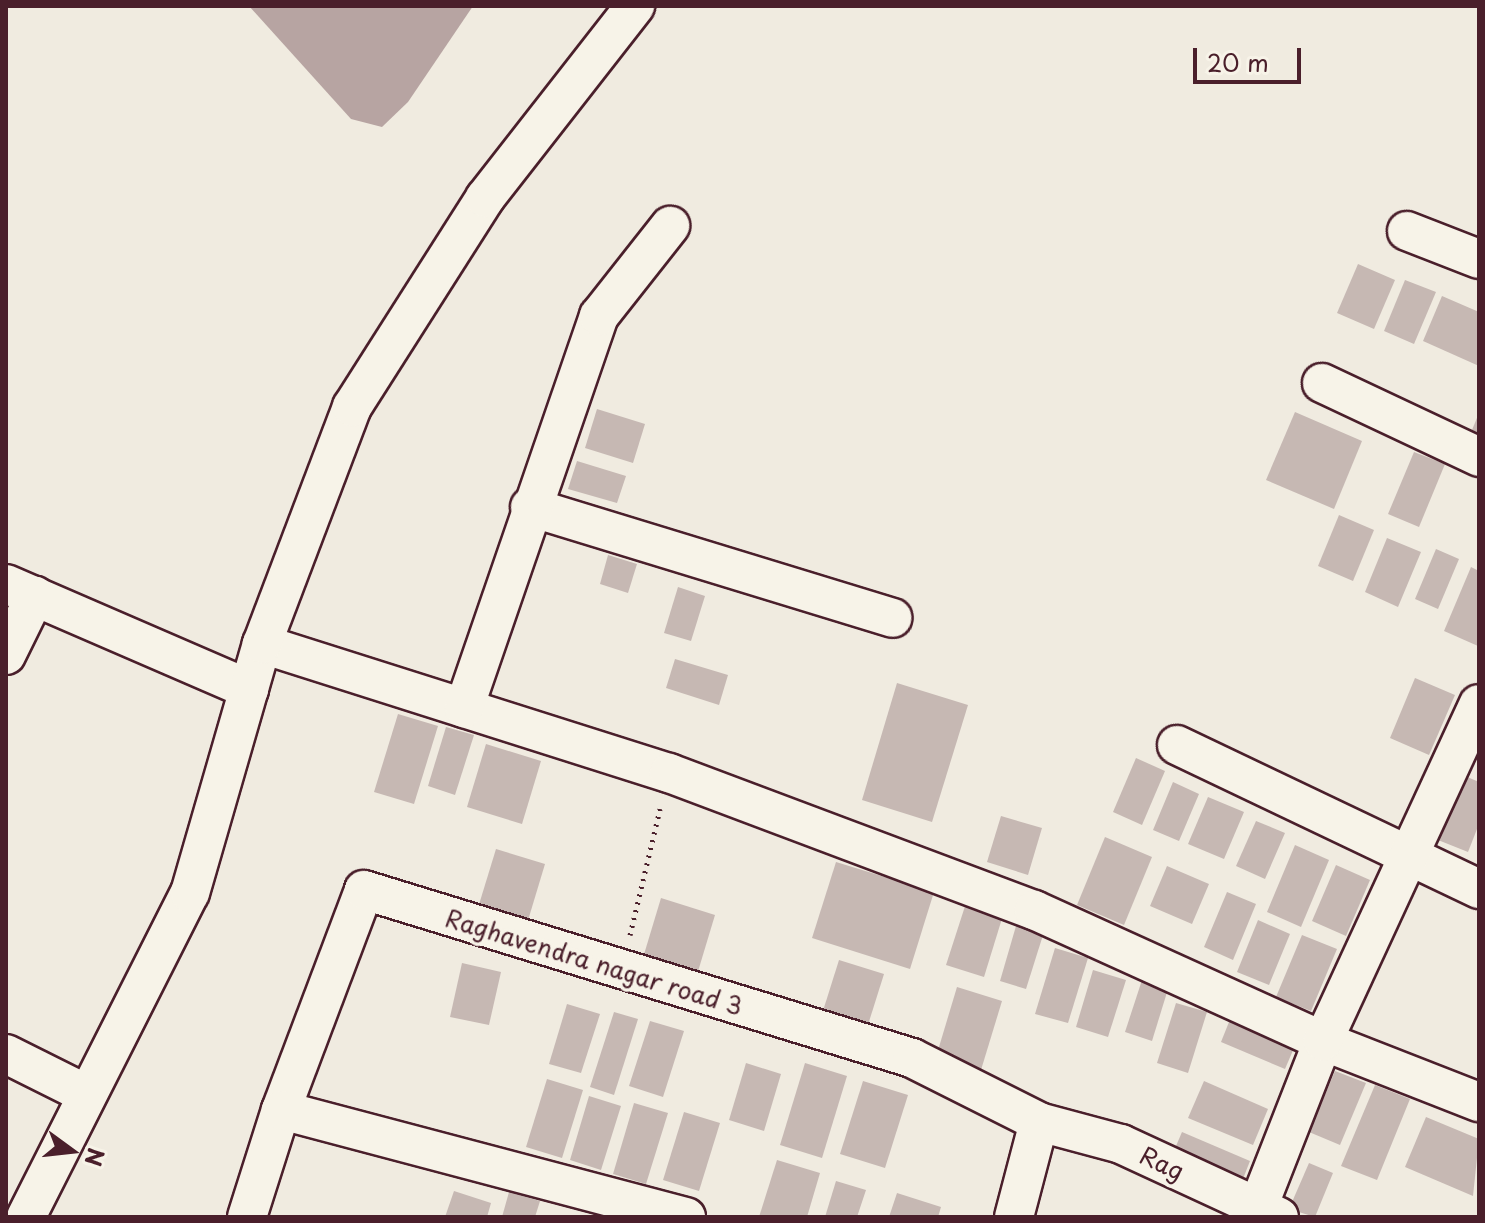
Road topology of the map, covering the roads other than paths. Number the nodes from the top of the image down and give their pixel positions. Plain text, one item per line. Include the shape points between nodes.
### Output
1 (635, 6) edge
2 (670, 226) dead end
3 (1407, 231) dead end
4 (1479, 259) edge
5 (1322, 383) dead end
6 (1479, 457) edge
7 (530, 507) junction
8 (21, 590) edge
9 (892, 618) dead end
10 (262, 644) junction
11 (6, 655) edge
12 (249, 689) junction
13 (1478, 707) edge
14 (464, 708) junction
15 (1177, 745) dead end
16 (1408, 859) junction
17 (1479, 889) edge
18 (1323, 1041) junction
19 (6, 1054) edge
20 (86, 1094) junction
21 (1479, 1102) edge
22 (281, 1110) junction
23 (1039, 1122) junction
24 (1269, 1212) edge
25 (26, 1217) edge
26 (247, 1217) edge
27 (686, 1217) edge
28 (1014, 1217) edge

1 - 10 street via 485,198 352,407
2 - 7 street via 599,316
3 - 4 street
5 - 6 street
7 - 9 street
7 - 14 street
8 - 11 street
8 - 12 street
10 - 12 street
10 - 14 street
12 - 20 street via 190,893
13 - 16 street
14 - 18 street via 669,773 1034,910
15 - 16 street
16 - 17 street
16 - 18 street
18 - 21 street
18 - 24 street
19 - 20 street
20 - 25 street
22 - 23 street, Raghavendra nagar road 3 via 364,890 912,1058
22 - 26 street
22 - 27 street
23 - 24 street, Rag via 1121,1144
23 - 28 street

